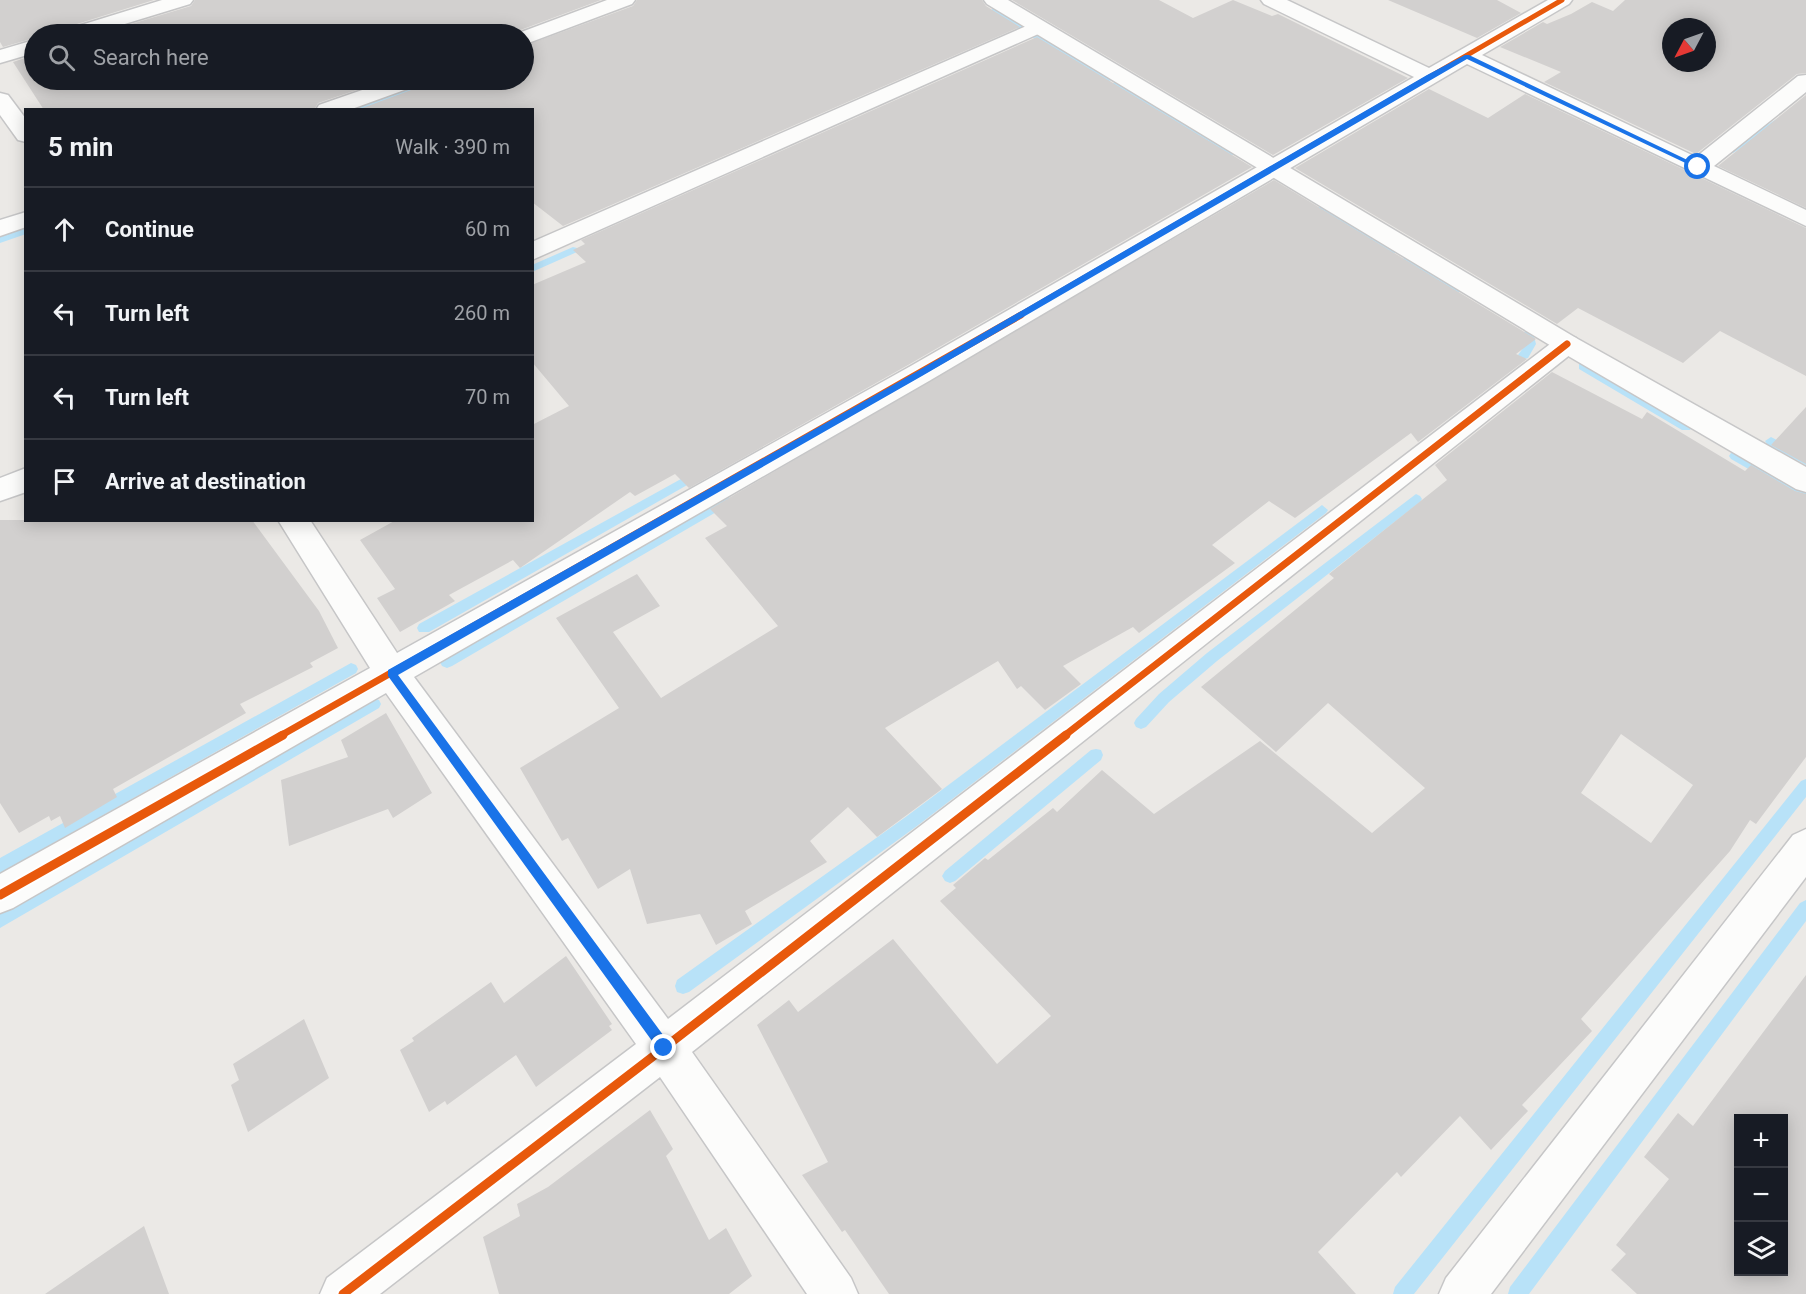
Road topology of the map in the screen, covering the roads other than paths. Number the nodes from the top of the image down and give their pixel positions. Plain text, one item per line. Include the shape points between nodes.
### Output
1 (183, 0) edge
2 (625, 0) edge
3 (994, 0) edge
4 (1271, 0) edge
5 (1546, 3) edge
6 (105, 24) edge
7 (1038, 27) junction
8 (534, 34) edge
9 (24, 49) edge
10 (1467, 56) junction
11 (0, 57) edge
12 (1429, 76) junction
13 (1806, 81) edge
14 (382, 90) edge
15 (0, 100) edge
16 (333, 108) edge
17 (24, 132) edge
18 (1273, 167) junction
19 (1698, 167) junction
20 (1806, 219) edge
21 (24, 220) edge
22 (0, 228) edge
23 (534, 251) edge
24 (1567, 344) junction
25 (24, 480) edge
26 (1806, 481) edge
27 (0, 490) edge
28 (294, 522) edge
29 (392, 673) junction
30 (1806, 847) edge
31 (0, 895) edge
32 (664, 1048) junction
33 (343, 1294) edge
34 (835, 1294) edge
35 (1462, 1294) edge

1 - 6 street
2 - 8 street
3 - 7 street
4 - 12 street
5 - 10 street
7 - 18 street
7 - 23 street
9 - 11 street
10 - 12 street
10 - 19 street
12 - 18 street
13 - 19 street
14 - 16 street
15 - 17 street
18 - 24 street
18 - 29 street via 919,374
19 - 20 street
21 - 22 street
24 - 26 street
24 - 32 street
25 - 27 street
28 - 29 street
29 - 31 street
29 - 32 street
30 - 35 street
32 - 33 street
32 - 34 street

